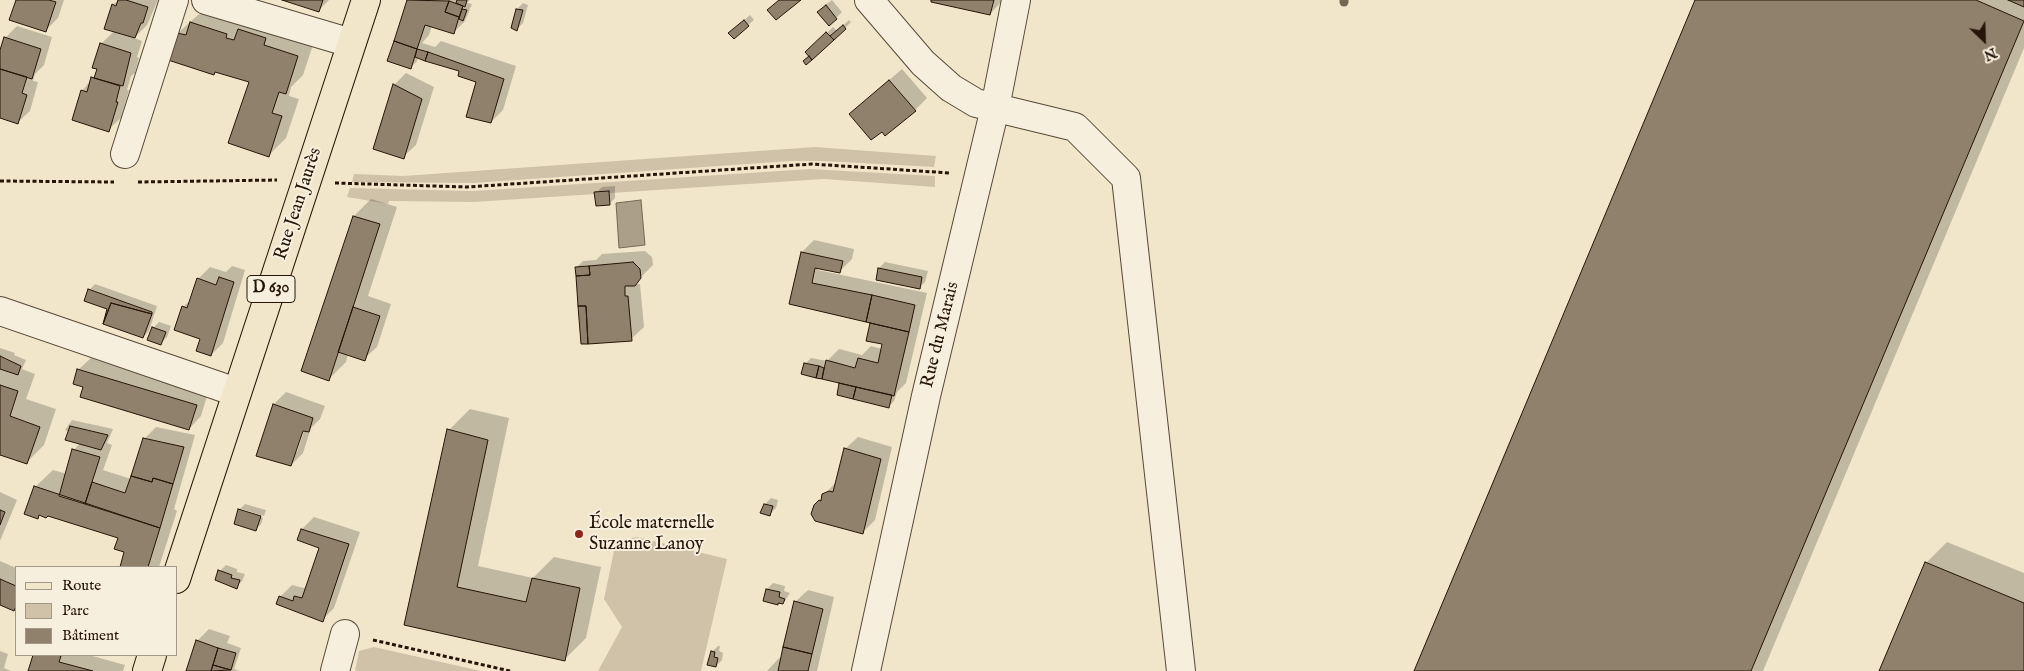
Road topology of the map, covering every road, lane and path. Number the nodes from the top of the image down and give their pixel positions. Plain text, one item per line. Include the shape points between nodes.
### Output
1 (174, 0) edge
2 (206, 0) edge
3 (366, 0) edge
4 (870, 0) edge
5 (1016, 0) edge
6 (351, 43) junction
7 (994, 108) junction
8 (125, 154) dead end
9 (978, 176) junction
10 (308, 178) junction
11 (0, 181) edge
12 (118, 182) dead end
13 (138, 182) dead end
14 (0, 311) edge
15 (236, 392) junction
16 (178, 573) edge
17 (345, 634) joint
18 (152, 656) edge
19 (147, 671) edge
20 (335, 671) edge
21 (510, 671) edge
22 (866, 671) edge
23 (1181, 671) edge

1 - 8 street
2 - 6 street
3 - 6 main road, Rue Jean Jaurès / D 630
4 - 7 street via 938,78 976,103
5 - 7 street, Rue du Marais
6 - 10 main road, Rue Jean Jaurès / D 630
7 - 9 street, Rue du Marais
7 - 23 street via 1075,127 1126,178
9 - 10 path via 812,164 467,187 354,184
9 - 22 street, Rue du Marais via 920,420
10 - 13 path
10 - 15 main road, Rue Jean Jaurès / D 630
11 - 12 path
14 - 15 street
15 - 16 main road, Rue Jean Jaurès / D 630
17 - 20 street
17 - 21 path
18 - 19 main road

